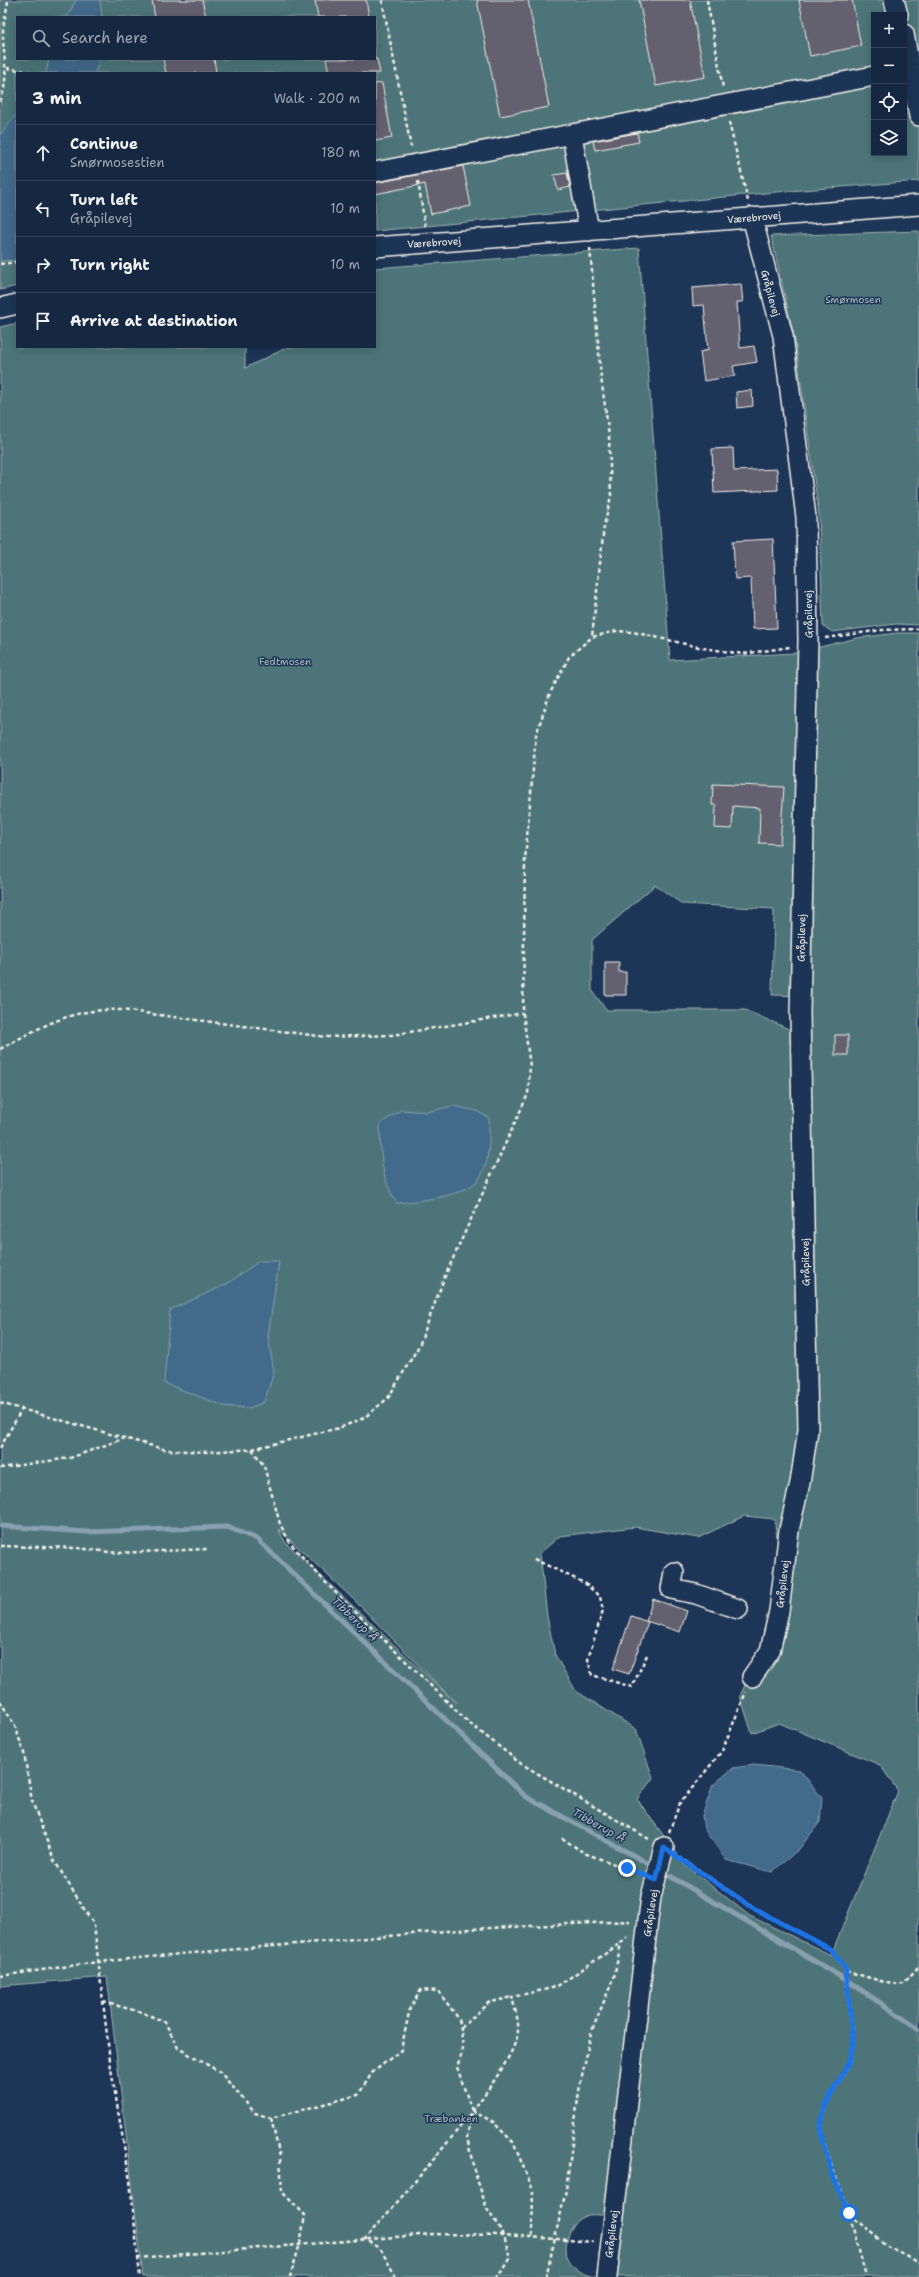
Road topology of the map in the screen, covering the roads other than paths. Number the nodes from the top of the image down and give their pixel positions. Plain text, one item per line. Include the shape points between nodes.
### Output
1 (894, 0) edge
2 (897, 12) edge
3 (906, 48) edge
4 (908, 70) edge
5 (871, 77) edge
6 (918, 106) edge
7 (572, 135) junction
8 (376, 172) edge
9 (919, 205) edge
10 (752, 217) junction
11 (589, 232) junction
12 (376, 247) edge
13 (16, 304) edge
14 (0, 308) edge
15 (674, 1572) dead end
16 (738, 1610) dead end
17 (752, 1677) road end
18 (664, 1848) road end
19 (607, 2277) edge

1 - 2 street
3 - 4 street
4 - 6 street
5 - 7 street
7 - 8 street
7 - 11 street
9 - 10 street, Værebrovej
10 - 11 street, Værebrovej
10 - 17 street, Gråpilevej via 783,336 806,517 808,640 800,1013 808,1430 779,1611 770,1651
11 - 12 street, Værebrovej
13 - 14 street
15 - 16 street via 671,1589 696,1594
18 - 19 street, Gråpilevej via 648,1920

